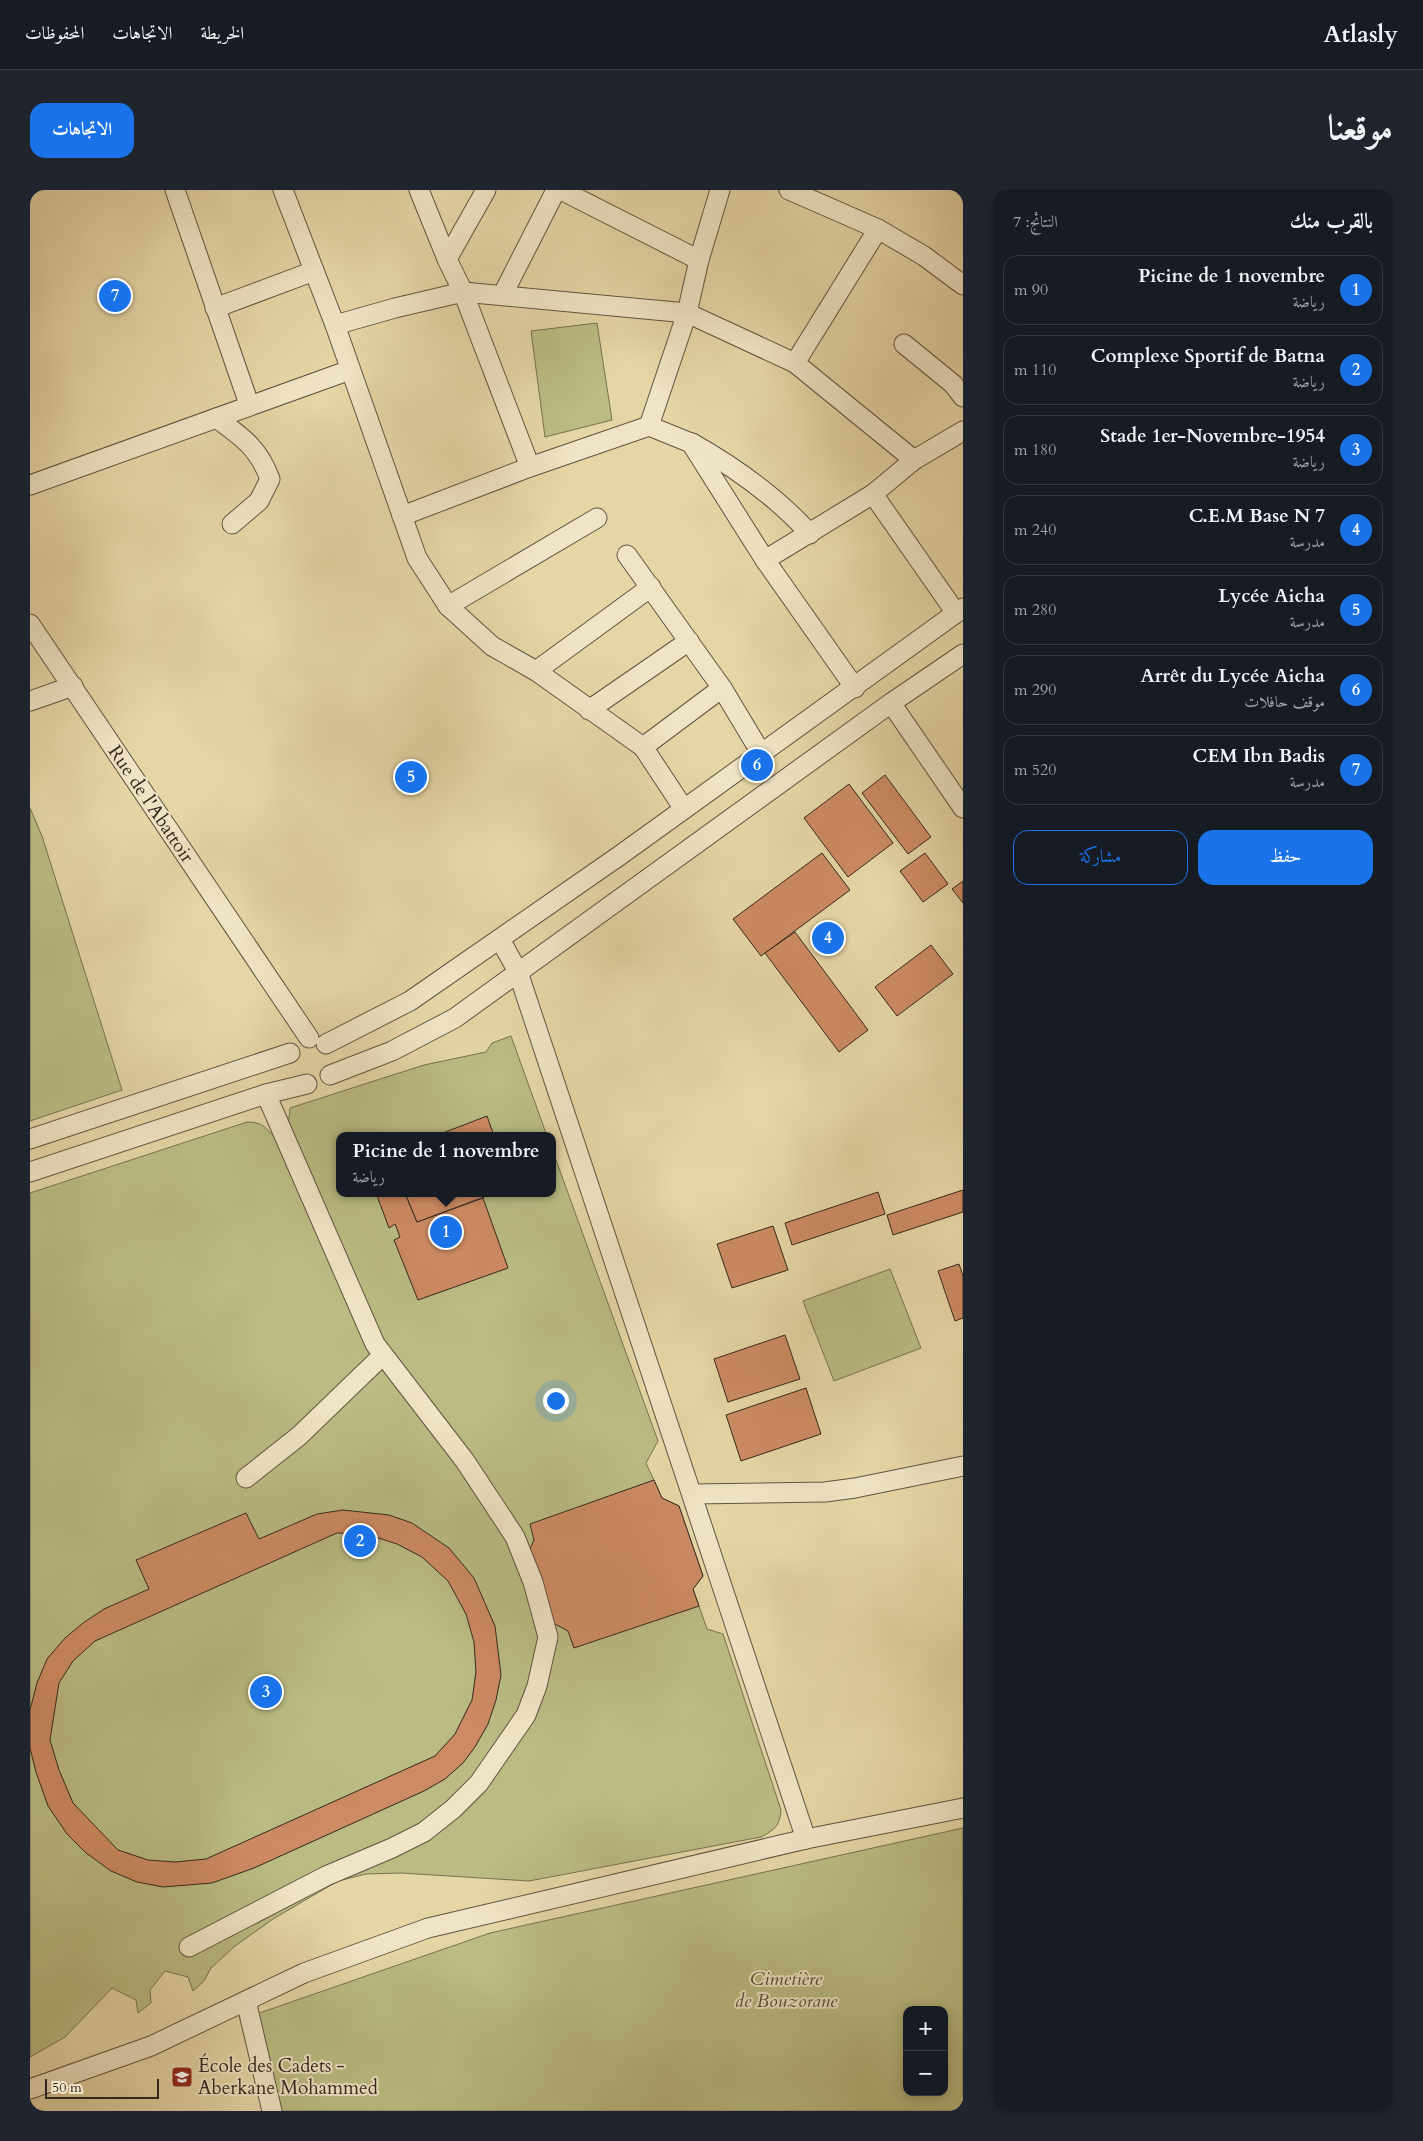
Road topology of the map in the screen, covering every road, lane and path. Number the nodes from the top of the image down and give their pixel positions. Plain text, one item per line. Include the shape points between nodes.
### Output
1 (175, 190) edge
2 (283, 190) edge
3 (419, 190) edge
4 (486, 190) edge
5 (556, 190) edge
6 (561, 190) edge
7 (720, 190) edge
8 (789, 190) edge
9 (878, 229) junction
10 (447, 258) junction
11 (699, 260) junction
12 (314, 271) junction
13 (963, 285) edge
14 (463, 292) junction
15 (503, 294) junction
16 (215, 308) junction
17 (687, 312) junction
18 (335, 325) junction
19 (904, 344) dead end
20 (795, 363) junction
21 (350, 370) junction
22 (963, 397) edge
23 (249, 404) junction
24 (216, 418) junction
25 (649, 426) junction
26 (963, 431) edge
27 (691, 443) junction
28 (914, 460) junction
29 (530, 467) junction
30 (30, 484) edge
31 (873, 494) junction
32 (402, 516) junction
33 (597, 518) dead end
34 (232, 524) dead end
35 (810, 534) junction
36 (627, 555) dead end
37 (765, 560) junction
38 (651, 587) junction
39 (448, 606) junction
40 (959, 611) edge
41 (30, 624) edge
42 (689, 641) junction
43 (961, 660) edge
44 (536, 672) junction
45 (73, 686) junction
46 (722, 688) junction
47 (855, 688) junction
48 (30, 701) edge
49 (891, 703) junction
50 (589, 710) junction
51 (643, 747) junction
52 (761, 753) junction
53 (963, 808) edge
54 (684, 809) junction
55 (500, 938) junction
56 (518, 972) junction
57 (318, 1041) junction
58 (290, 1053) junction
59 (330, 1074) junction
60 (308, 1084) junction
61 (266, 1094) junction
62 (30, 1139) edge
63 (30, 1172) edge
64 (383, 1355) junction
65 (963, 1466) edge
66 (246, 1478) dead end
67 (692, 1494) junction
68 (963, 1808) edge
69 (806, 1839) junction
70 (189, 1947) dead end
71 (246, 2001) junction
72 (30, 2090) edge
73 (272, 2111) edge

1 - 16 street
2 - 12 street
3 - 10 street
4 - 10 street
5 - 15 street
6 - 11 street
7 - 11 street
8 - 9 street
9 - 13 street via 924,256
9 - 20 street
10 - 14 street
11 - 17 street
12 - 16 street
12 - 18 street
14 - 15 street
14 - 18 street
14 - 29 street
15 - 17 street
16 - 23 street
17 - 20 street
17 - 25 street
18 - 21 street
19 - 22 street via 953,384
20 - 28 street
21 - 23 street
21 - 32 street
23 - 24 street
24 - 30 street
24 - 34 street via 242,437 262,458 270,479 259,501
25 - 27 street
25 - 29 street
26 - 28 street
27 - 35 street via 720,458 764,489
27 - 37 street
28 - 31 street
29 - 32 street
31 - 35 street
31 - 40 street
32 - 39 street via 417,558
33 - 39 street
35 - 37 street
36 - 38 street
37 - 47 street
38 - 42 street
38 - 44 street
39 - 44 street via 492,646
40 - 47 street
41 - 45 street, Rue de l'Abattoir
42 - 46 street
42 - 50 street
43 - 49 street
44 - 50 street
45 - 48 street
45 - 57 street, Rue de l'Abattoir via 272,984
46 - 51 street
46 - 52 street
47 - 52 street
49 - 53 street
49 - 56 street
50 - 51 street
51 - 54 street
52 - 54 street
54 - 55 street
55 - 56 street
55 - 57 street via 410,1001
56 - 59 street via 455,1018 392,1051
56 - 67 street
57 - 58 street via 302,1040
57 - 59 street via 332,1052 334,1060
58 - 60 street via 289,1066 293,1074
58 - 62 street
59 - 60 street via 323,1081
60 - 61 street
61 - 63 street
61 - 64 street via 375,1344
64 - 66 street via 300,1436
64 - 70 street via 465,1461 515,1537 533,1582 548,1637 538,1686 526,1715 480,1783 424,1832 326,1876
65 - 67 street via 825,1492
67 - 69 street
68 - 69 street
69 - 71 street via 428,1928 304,1973
71 - 72 street via 151,2046
71 - 73 street

